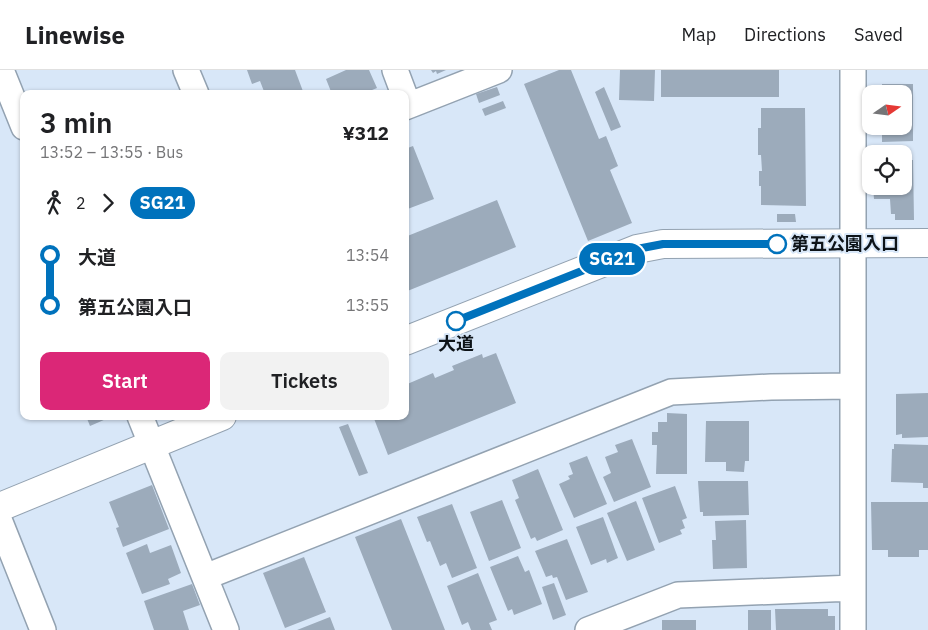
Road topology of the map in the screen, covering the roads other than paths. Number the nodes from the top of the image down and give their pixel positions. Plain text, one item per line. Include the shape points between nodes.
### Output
1 (1, 70) edge
2 (186, 70) edge
3 (395, 70) edge
4 (500, 70) edge
5 (853, 70) edge
6 (194, 90) edge
7 (402, 90) edge
8 (409, 99) edge
9 (20, 117) edge
10 (928, 243) edge
11 (853, 244) junction
12 (409, 339) edge
13 (853, 386) junction
14 (142, 420) edge
15 (213, 420) edge
16 (152, 446) junction
17 (0, 507) edge
18 (0, 522) edge
19 (204, 576) junction
20 (853, 588) junction
21 (43, 630) edge
22 (226, 630) edge
23 (588, 630) edge
24 (853, 630) edge

1 - 9 street
2 - 6 street
3 - 7 street
4 - 8 street
5 - 11 street
10 - 11 street
11 - 12 street via 663,244 637,249
11 - 13 street
13 - 19 street via 771,386 671,392
13 - 20 street
14 - 16 street
15 - 16 street
16 - 17 street
16 - 19 street
18 - 21 street
19 - 22 street
20 - 23 street via 678,596
20 - 24 street

